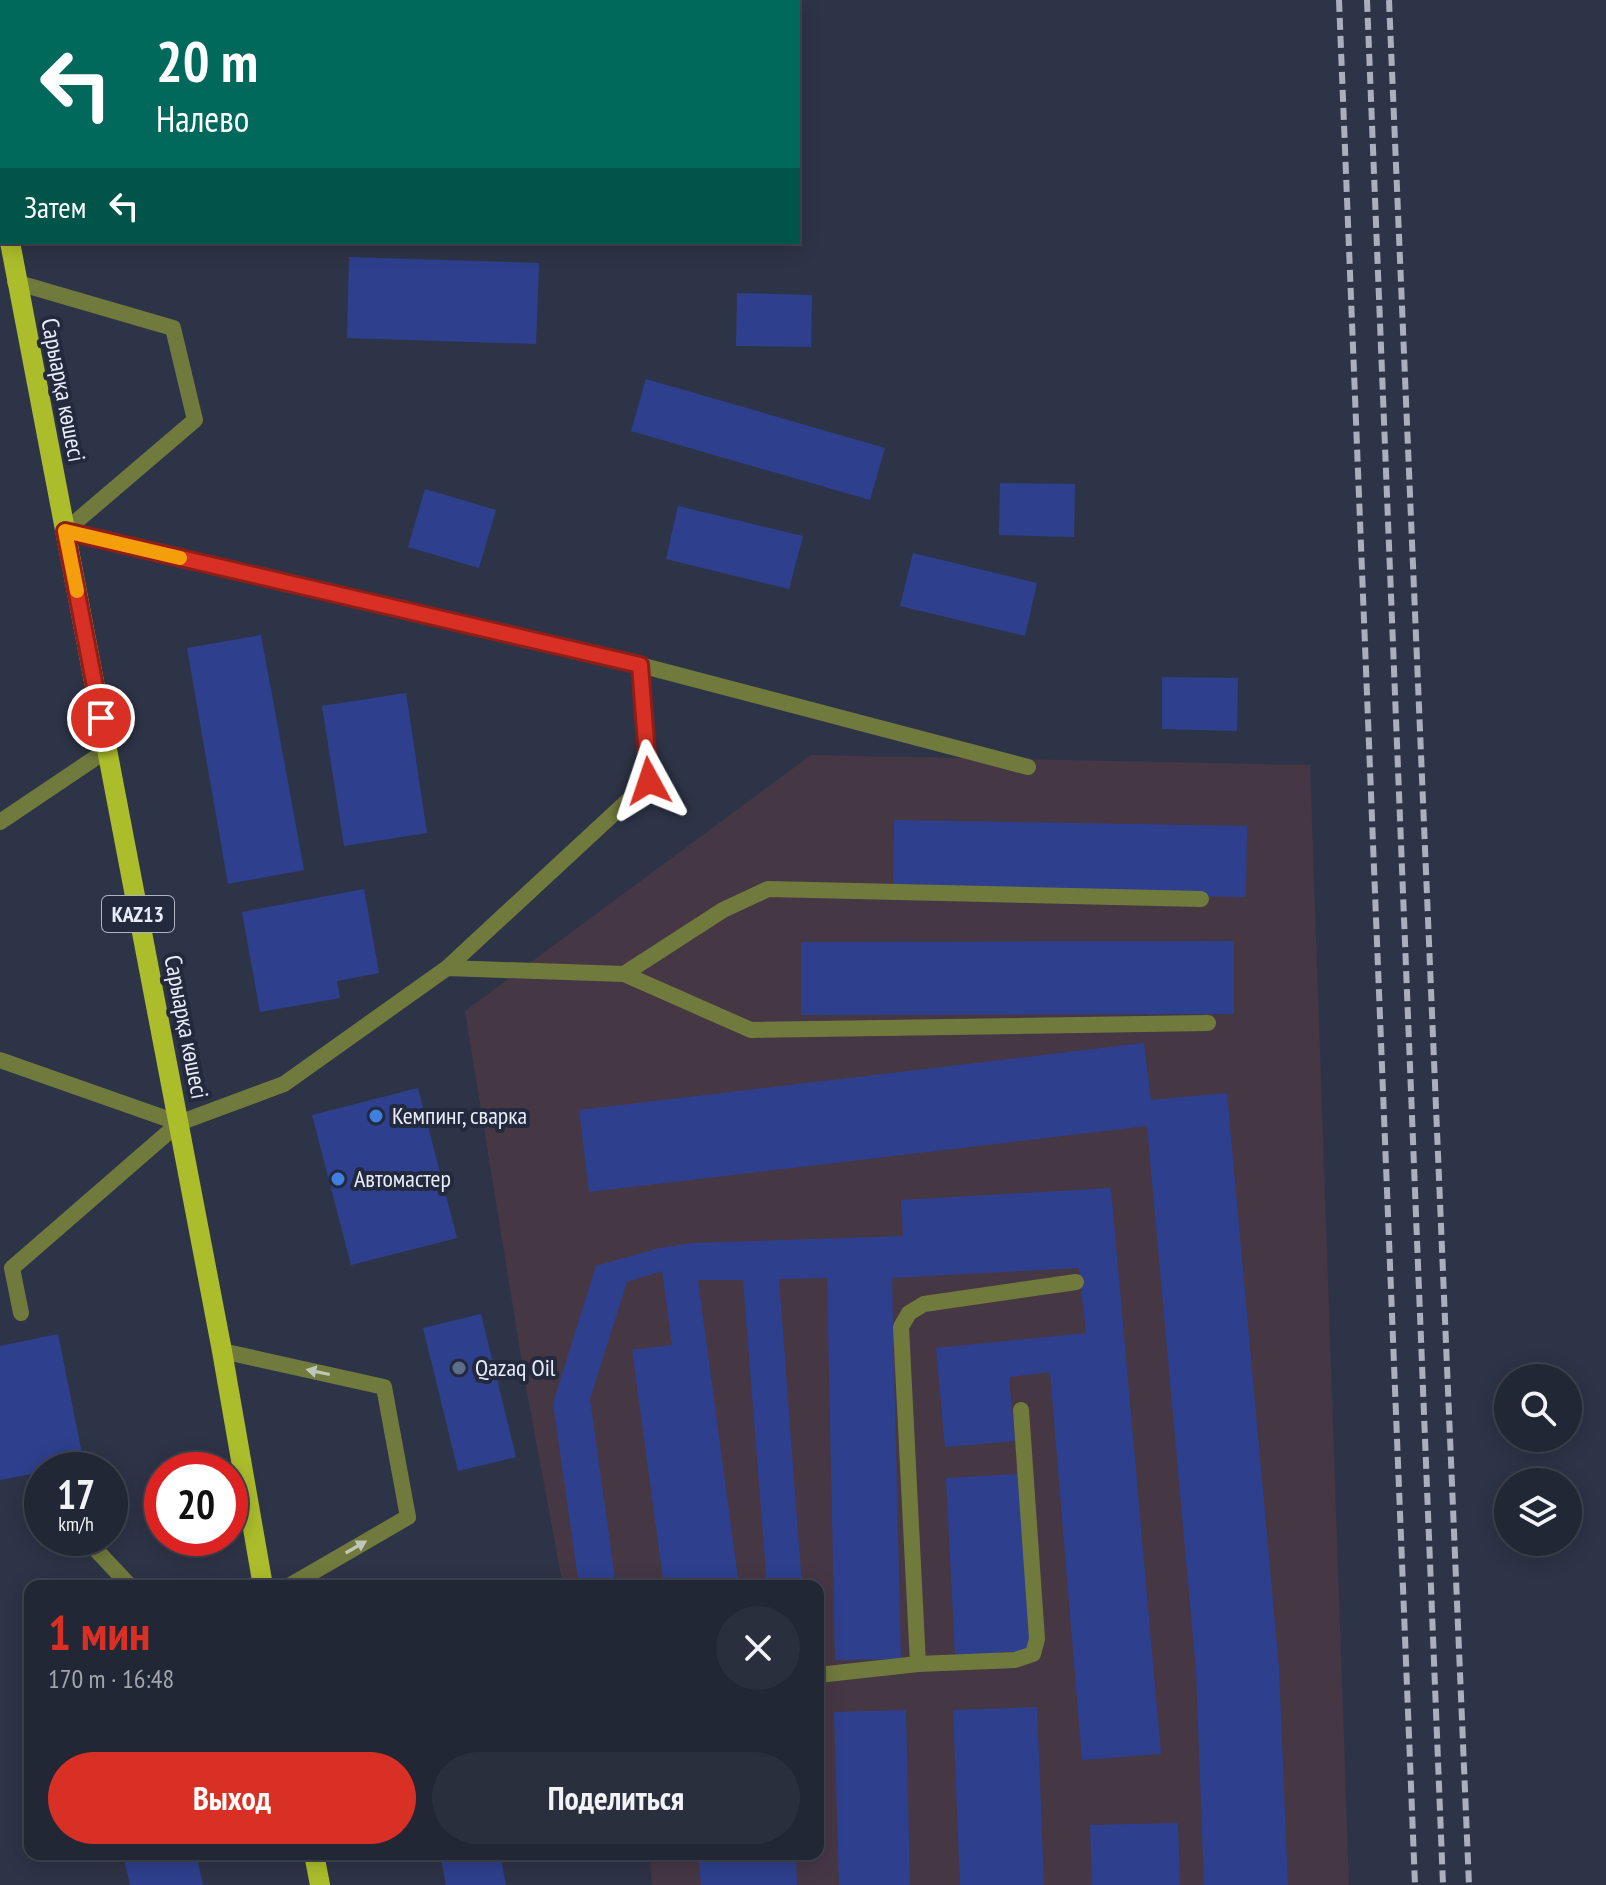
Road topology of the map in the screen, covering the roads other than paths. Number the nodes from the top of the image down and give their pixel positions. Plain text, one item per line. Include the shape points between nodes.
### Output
1 (10, 244) edge
2 (15, 282) junction
3 (65, 531) junction
4 (640, 665) junction
5 (107, 750) junction
6 (1028, 767) dead end
7 (0, 822) edge
8 (1201, 899) dead end
9 (447, 968) junction
10 (624, 974) junction
11 (1208, 1023) dead end
12 (0, 1060) edge
13 (179, 1123) junction
14 (1076, 1282) dead end
15 (21, 1313) dead end
16 (222, 1351) junction
17 (1021, 1410) dead end
18 (102, 1556) edge
19 (124, 1580) edge
20 (262, 1580) edge
21 (299, 1580) edge
22 (918, 1664) junction
23 (824, 1674) edge
24 (315, 1860) edge
25 (320, 1885) edge

1 - 2 main road, Сарыарқа көшесі / KAZ13
2 - 3 main road, Сарыарқа көшесі / KAZ13
2 - 3 lane via 173,328 195,420
3 - 4 lane
3 - 5 main road, Сарыарқа көшесі / KAZ13
4 - 6 lane
4 - 9 lane via 649,781
5 - 7 lane
5 - 13 main road, Сарыарқа көшесі / KAZ13
8 - 10 lane via 768,889 723,910
9 - 10 lane
9 - 13 lane via 284,1084
10 - 11 lane via 751,1030
12 - 13 lane
13 - 15 lane via 12,1268
13 - 16 main road, Сарыарқа көшесі / KAZ13
14 - 22 lane via 924,1304 909,1313 901,1327
16 - 20 main road, Сарыарқа көшесі / KAZ13
21 -> 16 lane via 408,1517 384,1387
17 - 22 lane via 1037,1639 1033,1654 1015,1660
18 - 19 lane
22 - 23 lane
24 - 25 main road

